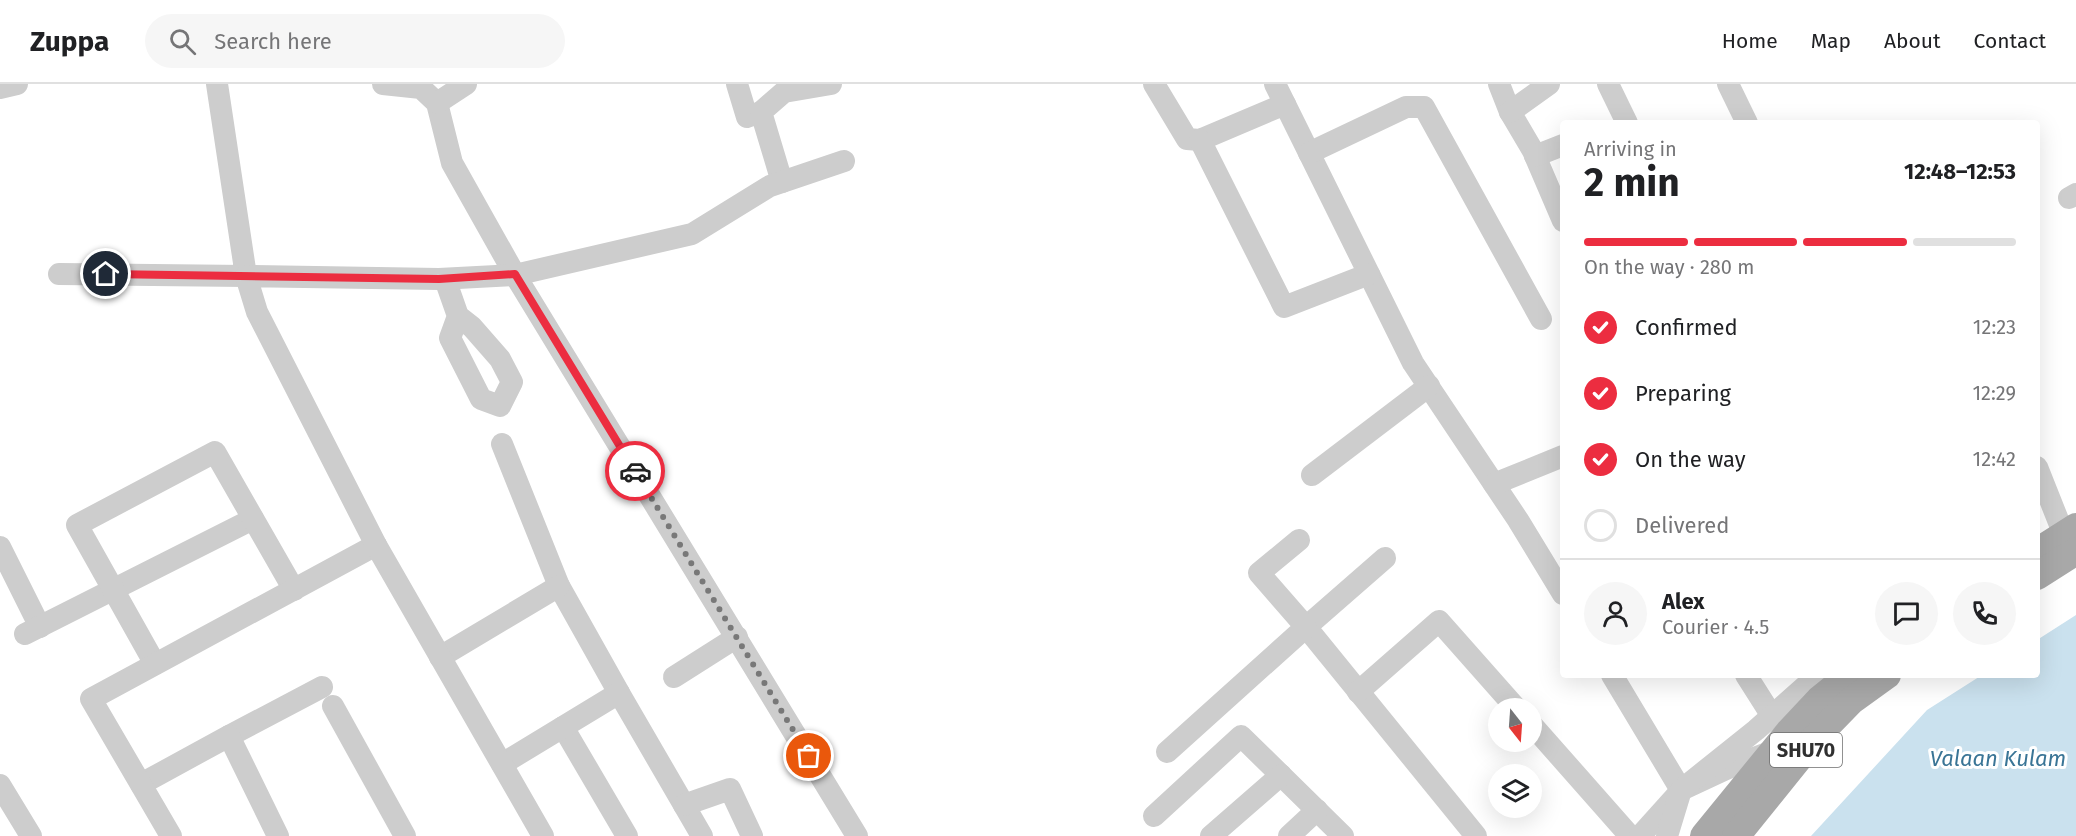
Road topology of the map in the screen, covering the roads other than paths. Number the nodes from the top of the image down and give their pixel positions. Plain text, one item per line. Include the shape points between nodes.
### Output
1 (17, 84) edge
2 (217, 84) edge
3 (383, 84) edge
4 (466, 84) edge
5 (737, 84) edge
6 (831, 84) edge
7 (1154, 84) edge
8 (1499, 84) edge
9 (1549, 84) edge
10 (1608, 84) edge
11 (1728, 84) edge
12 (0, 88) edge
13 (783, 88) edge
14 (1280, 94) edge
15 (437, 103) junction
16 (761, 112) junction
17 (1510, 112) junction
18 (1622, 120) edge
19 (1746, 120) edge
20 (1200, 140) junction
21 (1560, 146) edge
22 (1309, 153) junction
23 (1535, 156) junction
24 (844, 160) dead end
25 (782, 182) junction
26 (1560, 214) edge
27 (59, 274) dead end
28 (515, 274) junction
29 (1369, 274) junction
30 (246, 276) junction
31 (445, 279) junction
32 (458, 316) dead end
33 (1541, 319) dead end
34 (1429, 386) junction
35 (502, 444) dead end
36 (1560, 457) edge
37 (2040, 473) edge
38 (1312, 475) dead end
39 (1494, 484) junction
40 (253, 519) junction
41 (2072, 538) edge
42 (1299, 540) dead end
43 (376, 545) junction
44 (0, 547) edge
45 (2040, 551) edge
46 (1385, 558) dead end
47 (2040, 573) edge
48 (559, 586) junction
49 (1560, 589) edge
50 (113, 590) junction
51 (294, 590) junction
52 (1306, 627) junction
53 (737, 637) junction
54 (440, 657) junction
55 (155, 664) junction
56 (674, 677) dead end
57 (1614, 678) edge
58 (1748, 678) edge
59 (1815, 678) edge
60 (1872, 678) edge
61 (1853, 682) edge
62 (1358, 692) junction
63 (619, 693) junction
64 (1507, 698) edge
65 (1772, 716) junction
66 (563, 727) junction
67 (229, 736) junction
68 (1542, 736) edge
69 (1775, 750) junction
70 (1167, 752) dead end
71 (502, 764) junction
72 (1281, 775) junction
73 (141, 784) junction
74 (0, 785) edge
75 (1682, 790) junction
76 (684, 805) junction
77 (1317, 810) junction
78 (1154, 816) dead end
79 (31, 836) edge
80 (171, 836) edge
81 (278, 836) edge
82 (405, 836) edge
83 (543, 836) edge
84 (627, 836) edge
85 (702, 836) edge
86 (752, 836) edge
87 (857, 836) edge
88 (1211, 836) edge
89 (1288, 836) edge
90 (1343, 836) edge
91 (1476, 836) edge
92 (1630, 836) edge
93 (1640, 836) edge
94 (1667, 836) edge
95 (1704, 836) edge
96 (1736, 836) edge

1 - 12 street
2 - 30 street
3 - 15 street via 421,88
4 - 15 street
5 - 16 street via 747,117
6 - 13 street
7 - 20 street via 1187,139
8 - 17 street
9 - 17 street
10 - 18 street
11 - 19 street
13 - 16 street
14 - 20 street
14 - 22 street
15 - 28 street via 452,163
16 - 25 street
17 - 23 street
20 - 29 street via 1284,307
21 - 23 street
22 - 29 street
22 - 33 street via 1406,107 1424,107
23 - 26 street
24 - 25 street
25 - 28 street via 692,234
27 - 30 street
28 - 31 street
28 - 53 street
29 - 34 street via 1413,363
30 - 31 street
30 - 43 street via 257,312
31 - 32 street
34 - 38 street
34 - 39 street
35 - 48 street
36 - 39 street
37 - 41 street
39 - 49 street
40 - 50 street
40 - 50 street via 215,452 77,525
40 - 51 street
41 - 45 main road
41 - 47 main road
42 - 52 street via 1259,573
43 - 51 street
43 - 54 street
44 - 50 street via 33,631
46 - 52 street
48 - 54 street
48 - 63 street
50 - 55 street
51 - 55 street
52 - 62 street
52 - 70 street
53 - 56 street
53 - 87 street
54 - 71 street
55 - 73 street via 91,699
57 - 75 street
58 - 65 street
59 - 65 street
60 - 61 main road, SHU70
61 - 69 main road, SHU70 via 1819,700
61 - 96 main road, SHU70 via 1851,701 1815,738
62 - 64 street via 1439,621
62 - 91 street
63 - 66 street
63 - 76 street
65 - 75 street
66 - 71 street
66 - 84 street
67 - 73 street
67 - 81 street
67 - 82 street via 328,696
68 - 92 street
69 - 75 street
69 - 95 main road, SHU70
71 - 83 street
72 - 77 street
72 - 78 street via 1241,736
72 - 88 street
73 - 80 street
74 - 79 street
75 - 93 street
75 - 94 street
76 - 85 street
76 - 86 street via 730,789
77 - 89 street
77 - 90 street

